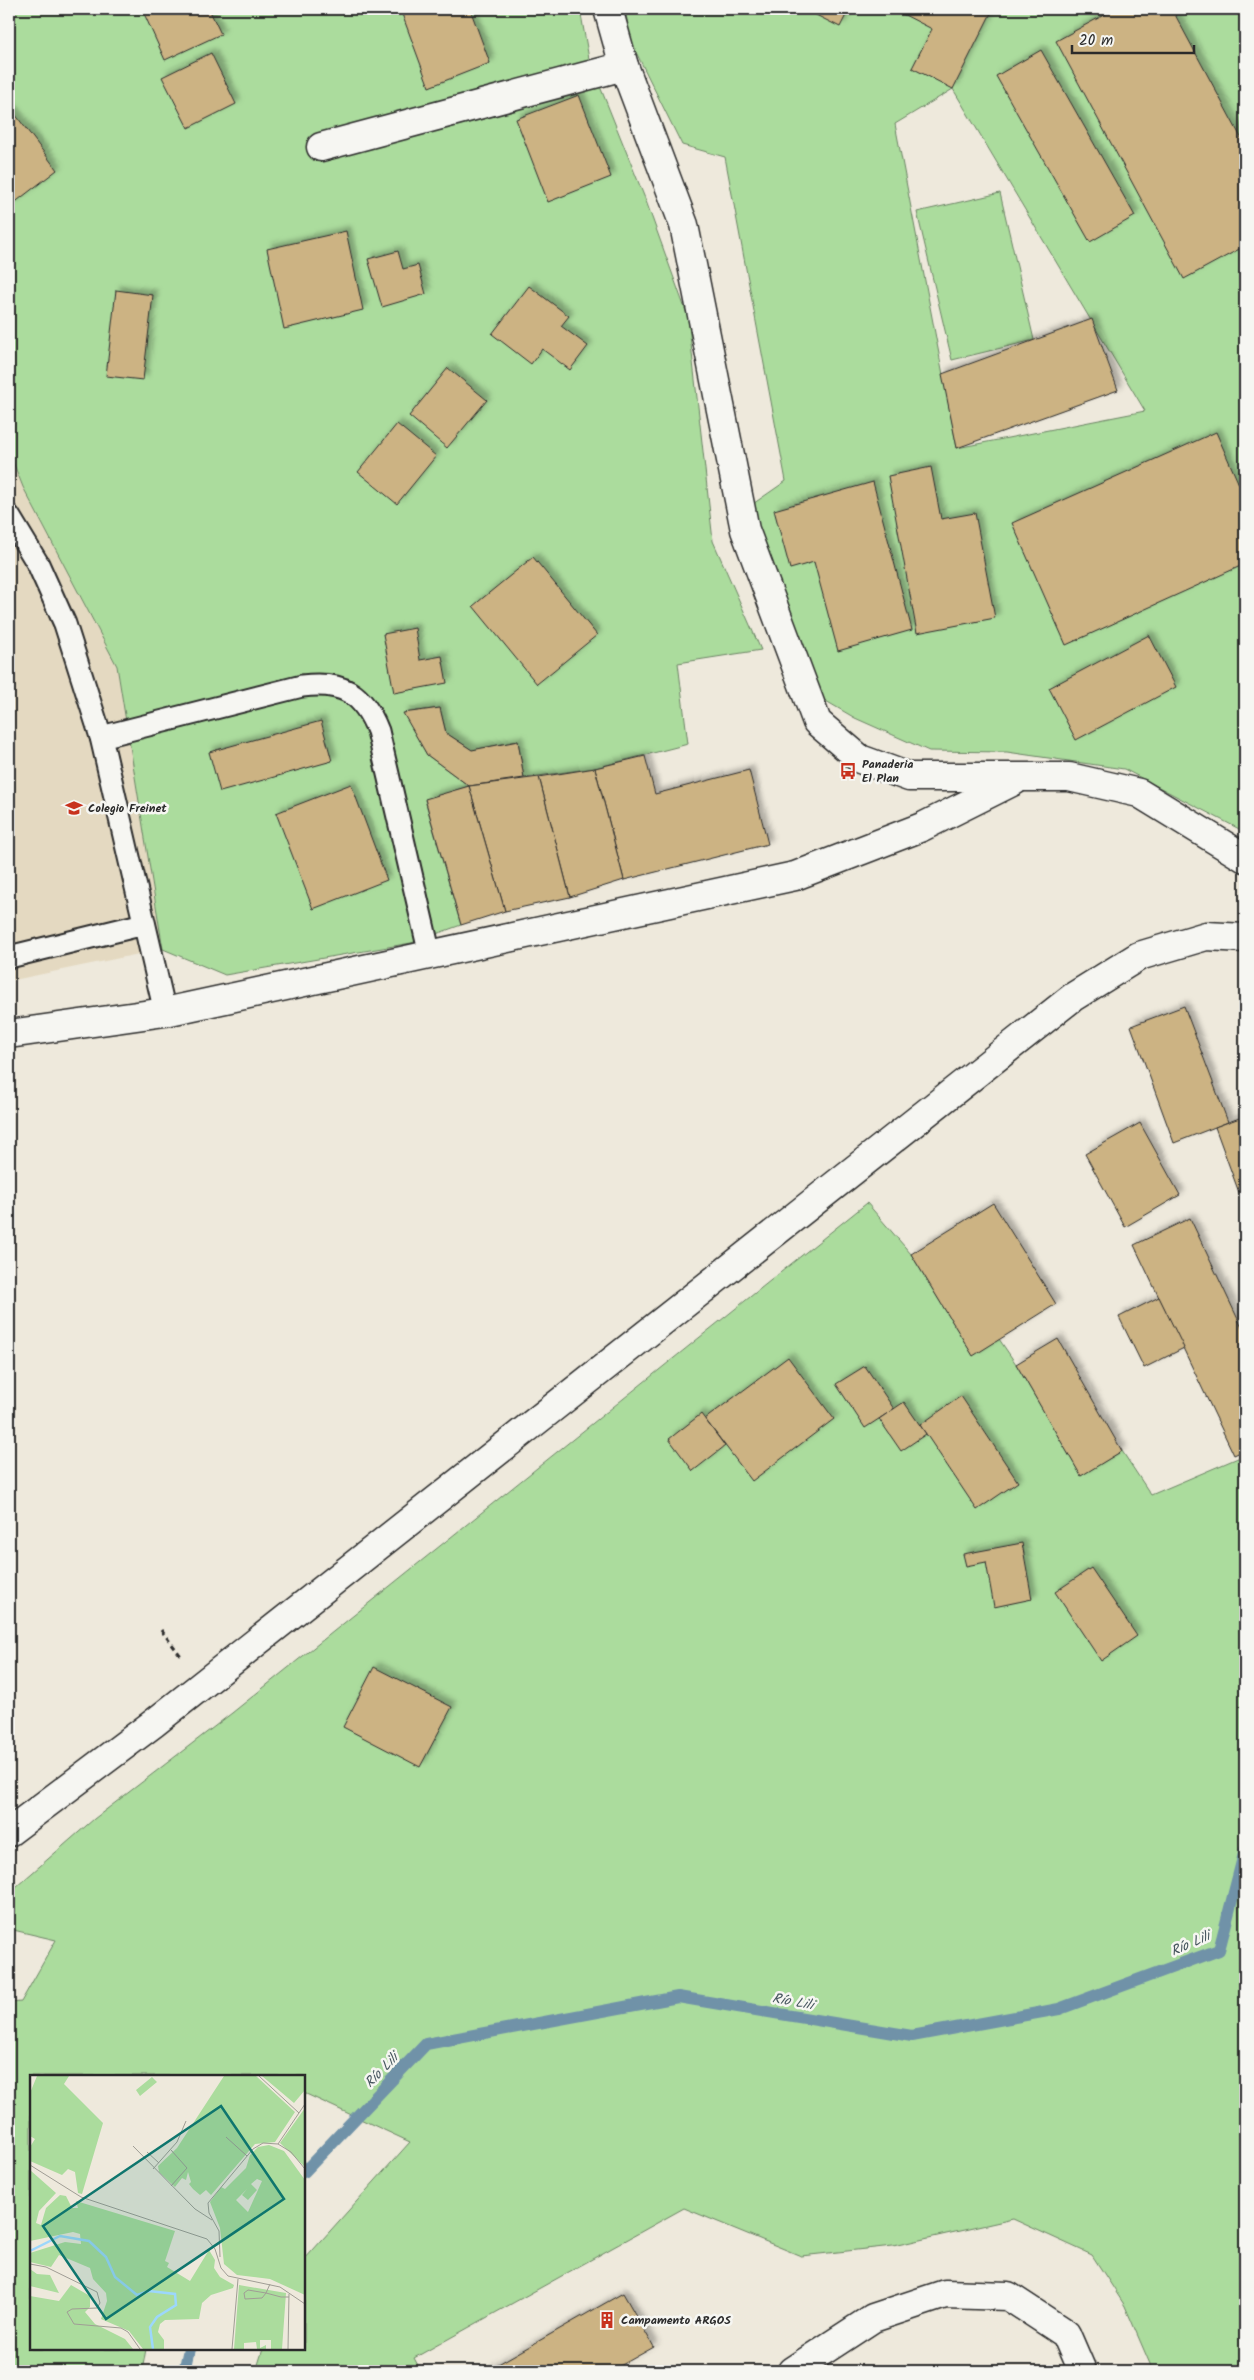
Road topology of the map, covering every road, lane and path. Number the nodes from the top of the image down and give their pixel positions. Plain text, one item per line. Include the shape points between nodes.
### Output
1 (608, 9) edge
2 (624, 66) junction
3 (321, 147) dead end
4 (9, 516) edge
5 (101, 737) junction
6 (1020, 778) junction
7 (1245, 858) edge
8 (144, 924) junction
9 (1245, 938) edge
10 (430, 955) junction
11 (9, 957) edge
12 (165, 1012) junction
13 (9, 1034) edge
14 (9, 1832) edge
15 (792, 2371) edge
16 (1082, 2371) edge

1 - 2 street
2 - 3 street
2 - 6 street via 684,225 746,530 817,722 860,759 909,777
4 - 5 lane via 38,564 64,624
5 - 8 lane
5 - 10 lane via 302,686 322,683 341,687 358,698 371,712 378,731
6 - 7 street via 1069,777 1138,793
6 - 10 street via 922,827 795,876
8 - 11 lane
8 - 12 lane
9 - 14 street via 1206,936 1140,956 1074,997 154,1723
10 - 12 street
12 - 13 street
15 - 16 street via 873,2318 945,2294 1008,2296 1066,2334

